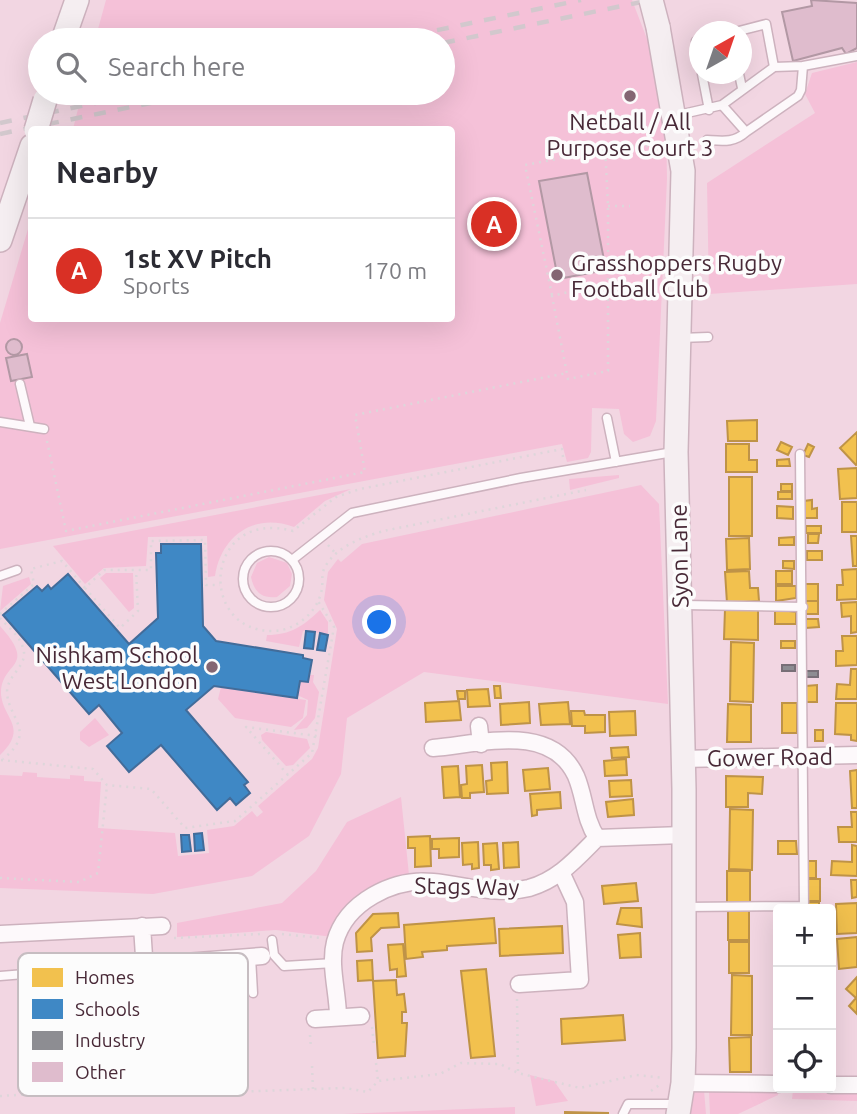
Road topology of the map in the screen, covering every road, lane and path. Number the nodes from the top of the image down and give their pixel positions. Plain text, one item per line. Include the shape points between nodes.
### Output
1 (77, 0) edge
2 (651, 0) edge
3 (67, 28) edge
4 (752, 28) edge
5 (857, 56) edge
6 (803, 66) junction
7 (774, 67) junction
8 (704, 84) edge
9 (742, 84) edge
10 (743, 88) junction
11 (43, 105) edge
12 (722, 106) junction
13 (709, 110) junction
14 (674, 116) junction
15 (38, 126) edge
16 (746, 132) junction
17 (707, 139) dead end
18 (651, 146) dead end
19 (605, 150) junction
20 (28, 157) edge
21 (608, 206) junction
22 (630, 206) dead end
23 (0, 240) edge
24 (578, 279) dead end
25 (552, 296) junction
26 (708, 337) dead end
27 (677, 338) junction
28 (567, 373) junction
29 (20, 384) dead end
30 (607, 418) dead end
31 (0, 422) edge
32 (30, 426) junction
33 (44, 429) joint
34 (676, 452) junction
35 (800, 454) dead end
36 (616, 462) junction
37 (566, 471) junction
38 (586, 490) dead end
39 (292, 561) junction
40 (17, 570) dead end
41 (136, 570) junction
42 (0, 576) edge
43 (220, 585) junction
44 (85, 588) junction
45 (318, 601) junction
46 (680, 604) junction
47 (803, 607) junction
48 (0, 616) edge
49 (479, 726) dead end
50 (317, 736) junction
51 (481, 744) junction
52 (433, 748) dead end
53 (857, 755) edge
54 (804, 756) junction
55 (682, 759) junction
56 (1, 761) edge
57 (288, 775) junction
58 (107, 785) junction
59 (683, 835) junction
60 (597, 838) junction
61 (562, 874) junction
62 (0, 878) edge
63 (804, 904) edge
64 (682, 907) junction
65 (773, 907) edge
66 (162, 926) dead end
67 (142, 933) junction
68 (0, 934) edge
69 (264, 934) dead end
70 (274, 937) joint
71 (335, 943) junction
72 (144, 953) edge
73 (256, 957) joint
74 (248, 958) edge
75 (334, 963) junction
76 (18, 975) edge
77 (0, 976) edge
78 (519, 984) joint
79 (253, 993) dead end
80 (361, 1016) dead end
81 (338, 1017) junction
82 (315, 1019) dead end
83 (376, 1063) dead end
84 (312, 1066) dead end
85 (518, 1073) junction
86 (378, 1081) junction
87 (773, 1084) edge
88 (563, 1085) junction
89 (836, 1085) edge
90 (857, 1085) edge
91 (559, 1088) dead end
92 (675, 1089) edge
93 (313, 1090) junction
94 (248, 1092) edge
95 (647, 1094) dead end
96 (18, 1095) edge
97 (0, 1096) edge
98 (623, 1114) edge

1 - 3 main road
2 - 14 main road, Syon Lane, bridge
4 - 7 lane via 766,24
5 - 6 lane
6 - 7 lane
6 - 16 lane via 798,96
7 - 10 lane
8 - 13 lane
9 - 10 lane
10 - 12 lane
11 - 15 main road, bridge
12 - 13 lane
12 - 16 lane
13 - 14 lane
14 - 27 main road, Syon Lane via 683,171
16 - 17 lane via 728,142
18 - 19 path via 605,146
19 - 21 path
19 - 25 path via 525,165
20 - 23 main road
21 - 22 path
21 - 28 path via 608,371 568,379
24 - 25 path via 577,290
25 - 28 path
26 - 27 lane
27 - 34 main road, Syon Lane
28 - 33 path via 355,415 365,472 66,531
29 - 32 lane
30 - 36 lane
31 - 32 lane
32 - 33 lane
34 - 36 lane
34 - 46 main road, Syon Lane
35 - 47 lane
36 - 37 lane
37 - 39 lane via 352,513
37 - 43 path via 562,450 348,492 293,531 260,528 244,534 222,562
38 - 45 path via 358,540 326,565
39 - 39 lane via 299,578 294,595 279,606 253,599 244,583 252,559 268,551
40 - 42 lane
41 - 43 path via 151,570 151,541 205,540 206,585
41 - 44 path via 104,570
41 - 44 path via 138,611 120,628
43 - 45 path via 231,612 259,630 291,627 306,618
44 - 48 path via 62,561 31,569 34,584
45 - 50 path via 334,627
46 - 47 lane
46 - 55 main road, Syon Lane
47 - 54 lane
48 - 56 path via 23,645 24,654 7,695 19,737
49 - 51 street
50 - 57 path via 312,753
50 - 57 path via 246,727
51 - 52 street
51 - 60 street via 522,740 546,744 566,758 578,779 584,812
53 - 54 street, Gower Road
54 - 55 street, Gower Road
54 - 63 lane
55 - 59 main road, Syon Lane
56 - 58 path via 93,769
57 - 58 path via 235,821 185,828 151,789
58 - 62 path via 98,873 79,882
59 - 60 street
59 - 64 main road, Syon Lane
60 - 61 street, Stags Way
61 - 71 street, Stags Way via 530,888 500,891 430,881 388,888 352,910
61 - 78 street via 575,902 580,980
64 - 65 lane
64 - 92 main road, Syon Lane
66 - 67 street
67 - 68 street
67 - 69 path
67 - 72 street
70 - 71 path
70 - 75 lane via 274,956 284,966
71 - 75 street, Stags Way
73 - 74 street
73 - 79 lane
75 - 81 street, Stags Way
76 - 77 lane
78 - 85 path
80 - 81 street
81 - 82 street
83 - 86 path
84 - 93 path
85 - 86 path via 500,1064 461,1063 440,1074
85 - 88 path
86 - 93 path via 368,1092
87 - 92 street
88 - 91 path
88 - 92 path via 580,1088 636,1075
89 - 90 street
92 - 95 path
92 - 98 lane via 628,1104
93 - 94 path
96 - 97 path

